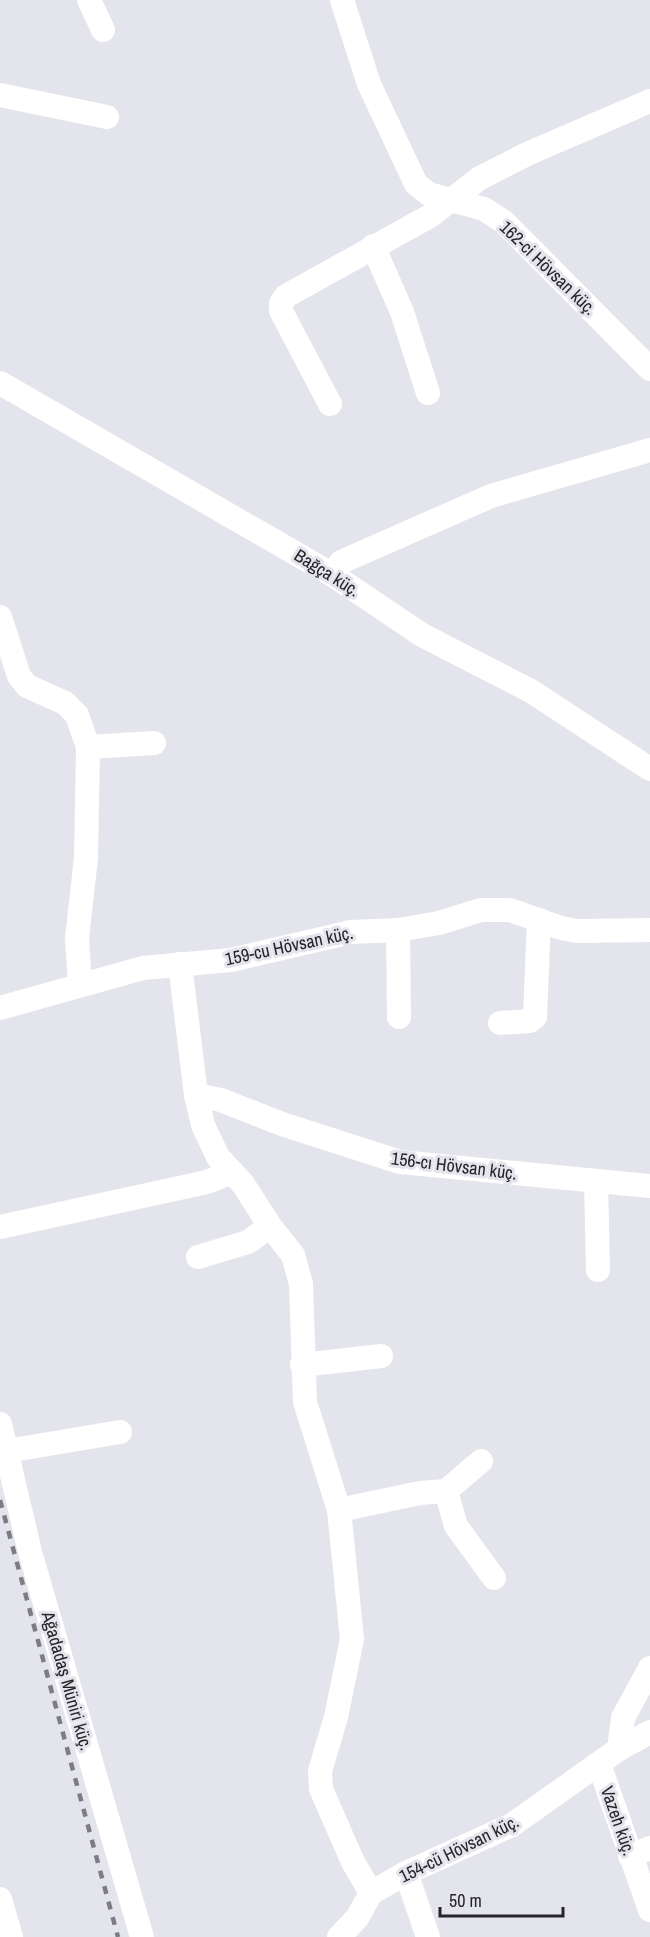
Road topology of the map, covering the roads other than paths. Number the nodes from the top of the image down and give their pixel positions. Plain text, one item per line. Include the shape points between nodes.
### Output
1 (89, 0) edge
2 (342, 0) edge
3 (102, 30) dead end
4 (0, 95) edge
5 (650, 101) edge
6 (107, 117) dead end
7 (452, 201) junction
8 (374, 246) junction
9 (650, 369) edge
10 (0, 383) edge
11 (428, 393) dead end
12 (330, 404) dead end
13 (650, 450) edge
14 (333, 575) junction
15 (0, 617) edge
16 (6, 660) edge
17 (154, 743) dead end
18 (88, 747) junction
19 (650, 769) edge
20 (539, 920) junction
21 (398, 930) junction
22 (650, 930) edge
23 (180, 964) junction
24 (80, 984) junction
25 (0, 1008) edge
26 (399, 1017) dead end
27 (500, 1023) dead end
28 (196, 1095) junction
29 (232, 1172) junction
30 (596, 1181) junction
31 (650, 1186) edge
32 (0, 1227) edge
33 (270, 1227) junction
34 (198, 1257) dead end
35 (598, 1270) dead end
36 (381, 1356) dead end
37 (302, 1365) junction
38 (0, 1424) edge
39 (120, 1432) dead end
40 (7, 1451) junction
41 (481, 1461) dead end
42 (446, 1491) junction
43 (339, 1510) junction
44 (494, 1578) dead end
45 (650, 1668) edge
46 (650, 1732) edge
47 (619, 1749) junction
48 (599, 1764) junction
49 (640, 1852) edge
50 (406, 1873) junction
51 (371, 1893) junction
52 (0, 1899) edge
53 (650, 1910) edge
54 (11, 1937) edge
55 (142, 1937) edge
56 (339, 1937) edge
57 (428, 1937) edge

1 - 3 street
2 - 7 street, 162-ci Hövsan küç. via 369,84 416,184 429,194
4 - 6 street
5 - 7 street via 526,154 480,178
7 - 8 street
7 - 9 street, 162-ci Hövsan küç. via 484,209 504,222
8 - 11 street via 402,312
8 - 12 street via 280,303
10 - 14 street, Bağça küç.
13 - 14 street via 491,496 362,551 341,562
14 - 19 street, Bağça küç. via 422,634 531,691
15 - 16 street
16 - 18 street via 27,686 65,703 77,715
17 - 18 street
18 - 24 street via 86,858 77,938
20 - 21 street, 159-cu Hövsan küç. via 510,910 481,910
20 - 22 street, 159-cu Hövsan küç. via 577,931
20 - 27 street via 535,1017 530,1021
21 - 23 street, 159-cu Hövsan küç. via 351,932 255,956
21 - 26 street
23 - 24 street, 159-cu Hövsan küç. via 143,968
23 - 28 street
24 - 25 street, 159-cu Hövsan küç.
28 - 29 street via 203,1125 218,1157
28 - 30 street, 156-cı Hövsan küç. via 221,1100 400,1162
29 - 32 street via 207,1182
29 - 33 street
30 - 31 street, 156-cı Hövsan küç.
30 - 35 street
33 - 34 street via 248,1242
33 - 37 street via 293,1255 301,1284
36 - 37 street
37 - 43 street via 305,1402
38 - 40 street, Ağadadaş Müniri küç.
39 - 40 street
40 - 55 street, Ağadadaş Müniri küç. via 30,1552
41 - 42 street
42 - 43 street
42 - 44 street via 456,1526
43 - 51 street via 352,1639 320,1771 321,1789
45 - 47 street via 623,1718
46 - 47 street, 154-cü Hövsan küç.
47 - 48 street, 154-cü Hövsan küç.
48 - 49 street, Vazeh küç.
48 - 50 street, 154-cü Hövsan küç. via 512,1825
49 - 53 street, Vazeh küç.
50 - 51 street, 154-cü Hövsan küç.
50 - 57 street
51 - 56 street via 357,1918
52 - 54 street

